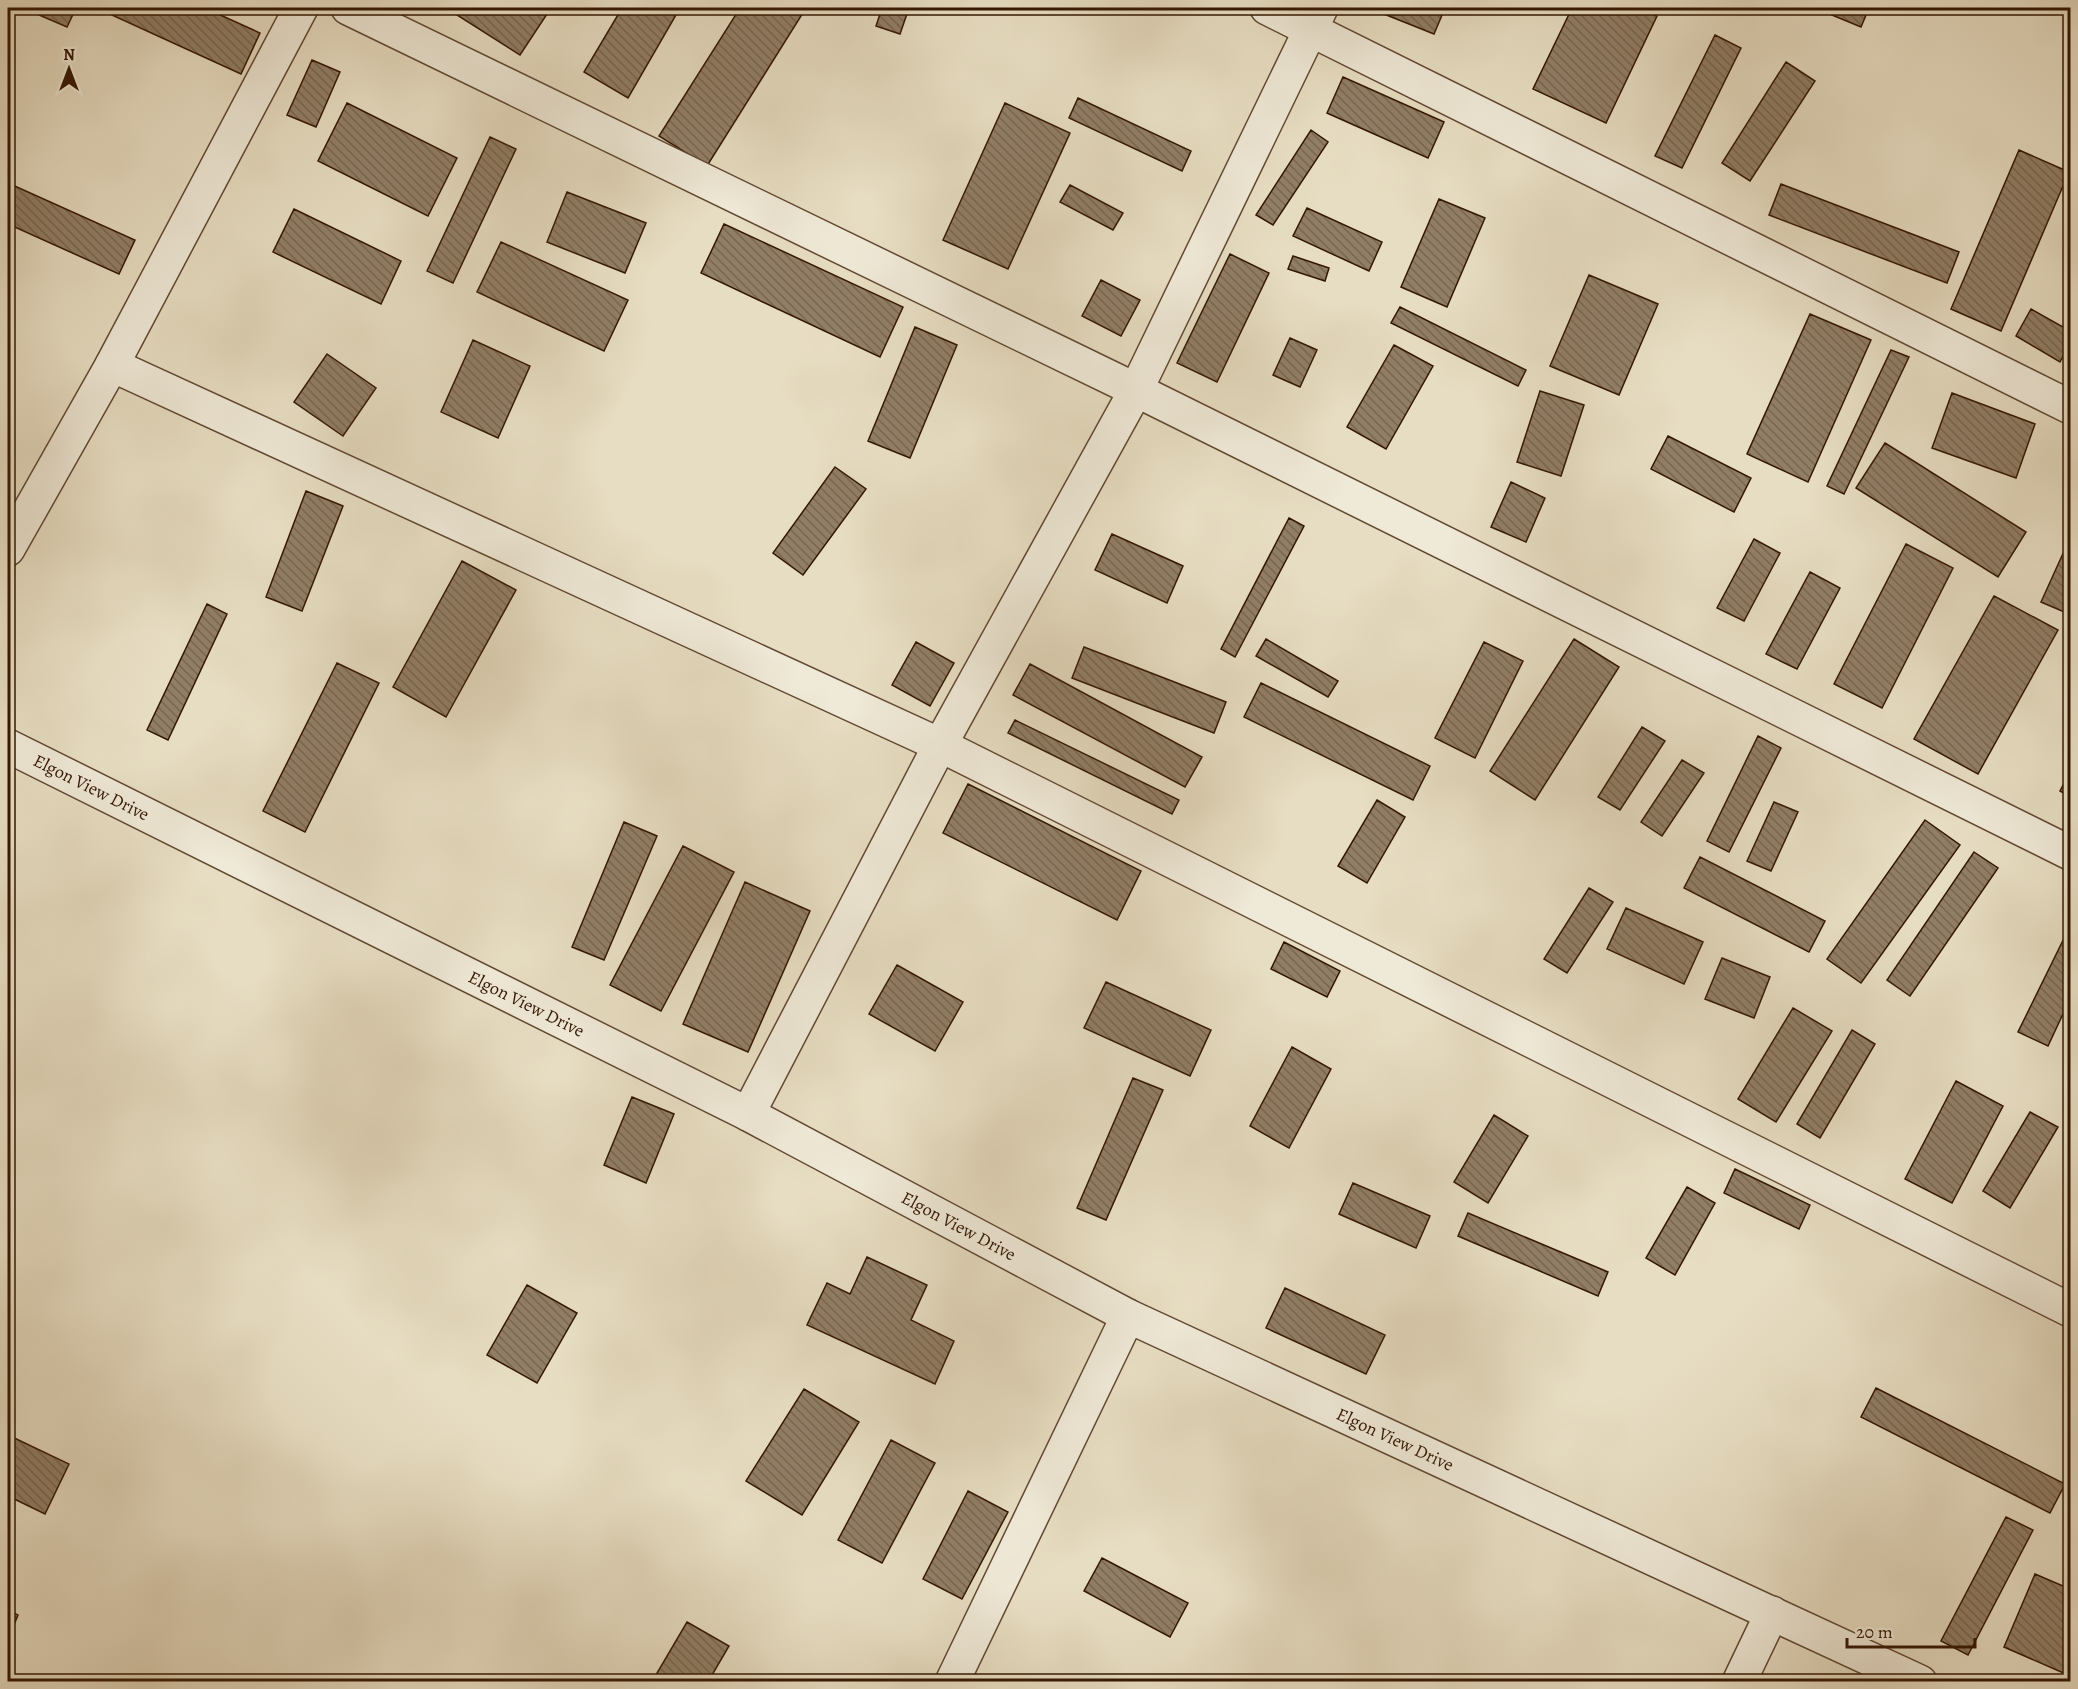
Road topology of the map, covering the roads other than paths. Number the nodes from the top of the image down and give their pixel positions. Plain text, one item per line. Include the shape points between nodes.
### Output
1 (301, 8) edge
2 (348, 8) edge
3 (1267, 8) edge
4 (1316, 18) edge
5 (112, 365) junction
6 (1136, 390) junction
7 (2070, 407) edge
8 (8, 549) edge
9 (8, 746) edge
10 (940, 746) junction
11 (2070, 853) edge
12 (748, 1114) junction
13 (2070, 1310) edge
14 (1128, 1316) junction
15 (1772, 1613) junction
16 (952, 1682) edge
17 (1739, 1682) edge
18 (1920, 1682) edge

1 - 5 street
2 - 6 street
3 - 4 street
4 - 6 street
4 - 7 street
5 - 8 street
5 - 10 street
6 - 10 street
6 - 11 street
9 - 12 street, Elgon View Drive
10 - 12 street
10 - 13 street
12 - 14 street, Elgon View Drive
14 - 15 street, Elgon View Drive
14 - 16 street
15 - 17 street
15 - 18 street, Elgon View Drive

